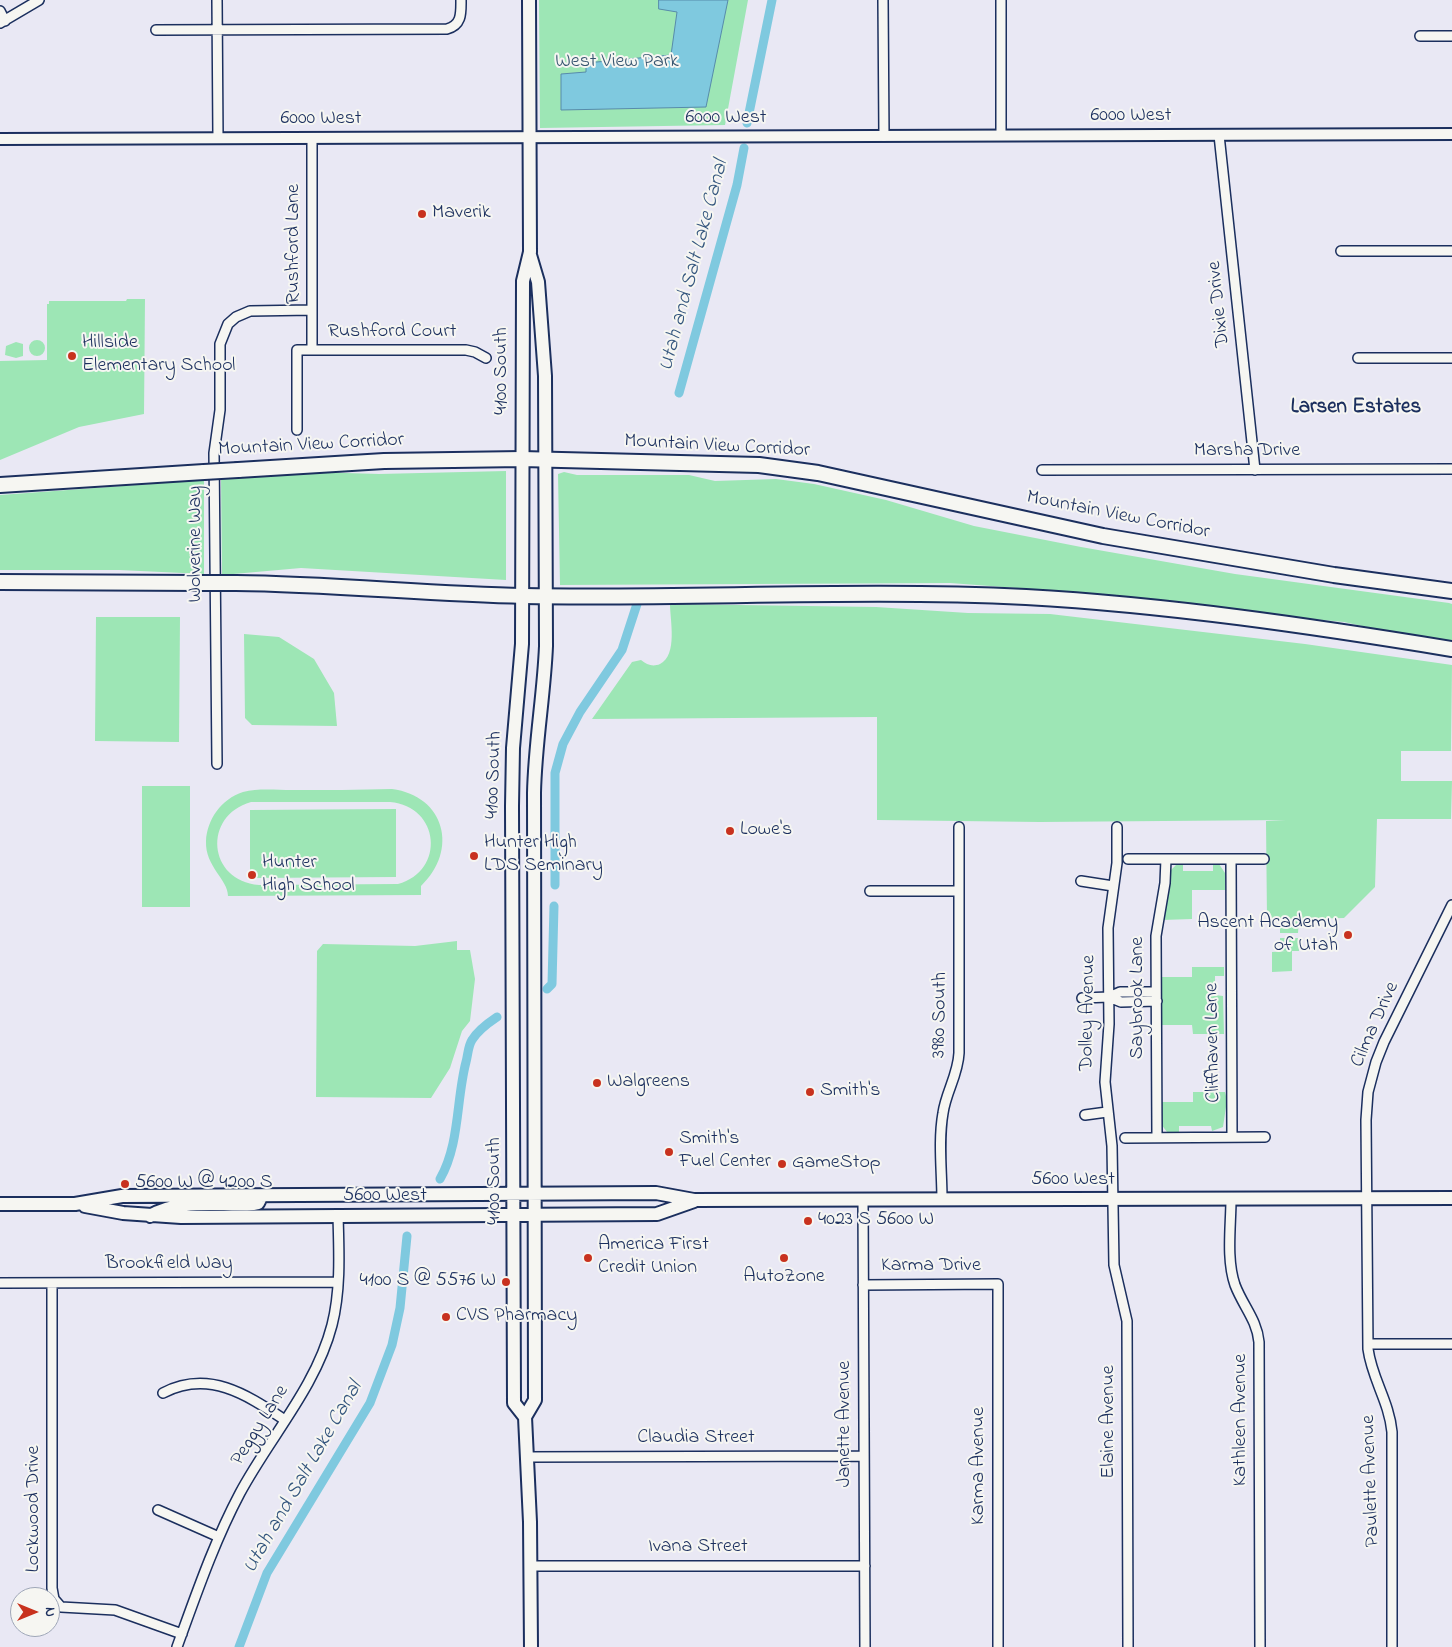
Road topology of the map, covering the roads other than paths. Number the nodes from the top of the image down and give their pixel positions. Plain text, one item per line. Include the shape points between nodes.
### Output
1 (39, 0) edge
2 (217, 0) edge
3 (461, 0) edge
4 (529, 0) edge
5 (883, 0) edge
6 (1001, 0) edge
7 (0, 11) edge
8 (2, 22) edge
9 (156, 30) dead end
10 (217, 30) junction
11 (1420, 36) dead end
12 (1452, 36) edge
13 (1452, 134) edge
14 (1001, 135) junction
15 (1219, 135) junction
16 (884, 136) junction
17 (218, 138) junction
18 (312, 138) junction
19 (530, 138) junction
20 (0, 139) edge
21 (1341, 251) dead end
22 (1452, 251) edge
23 (530, 252) junction
24 (312, 310) junction
25 (312, 350) junction
26 (486, 358) dead end
27 (1358, 358) dead end
28 (1452, 358) edge
29 (297, 430) dead end
30 (522, 459) junction
31 (545, 459) junction
32 (1452, 469) edge
33 (1042, 470) dead end
34 (1255, 470) junction
35 (0, 485) edge
36 (0, 582) edge
37 (1452, 591) edge
38 (523, 596) junction
39 (545, 596) junction
40 (1452, 649) edge
41 (217, 764) dead end
42 (1116, 826) dead end
43 (959, 827) dead end
44 (1128, 859) dead end
45 (1166, 859) junction
46 (1231, 859) junction
47 (1264, 859) dead end
48 (1081, 881) dead end
49 (1114, 886) junction
50 (870, 891) dead end
51 (959, 891) junction
52 (1452, 905) edge
53 (1157, 996) junction
54 (1082, 998) dead end
55 (1109, 998) junction
56 (1107, 1112) junction
57 (1085, 1115) dead end
58 (1232, 1137) junction
59 (1264, 1137) dead end
60 (1125, 1138) dead end
61 (1157, 1138) junction
62 (514, 1194) junction
63 (535, 1194) junction
64 (261, 1196) junction
65 (1367, 1198) junction
66 (1452, 1198) edge
67 (1231, 1199) junction
68 (694, 1200) junction
69 (863, 1200) junction
70 (942, 1200) junction
71 (1113, 1200) junction
72 (0, 1204) edge
73 (75, 1204) junction
74 (514, 1215) junction
75 (535, 1215) junction
76 (150, 1216) junction
77 (338, 1216) junction
78 (338, 1282) junction
79 (0, 1283) edge
80 (52, 1283) junction
81 (998, 1284) joint
82 (863, 1285) junction
83 (1368, 1344) junction
84 (1452, 1344) edge
85 (163, 1393) dead end
86 (525, 1417) junction
87 (285, 1420) junction
88 (864, 1456) junction
89 (527, 1457) junction
90 (158, 1510) dead end
91 (219, 1537) junction
92 (531, 1566) junction
93 (865, 1566) junction
94 (182, 1634) junction
95 (177, 1647) edge
96 (531, 1647) edge
97 (865, 1647) edge
98 (998, 1647) edge
99 (1128, 1647) edge
100 (1260, 1647) edge
101 (1392, 1647) edge

1 - 8 street
2 - 10 street
3 - 10 street via 460,18 455,26 444,30
4 - 19 main road, 4100 South
5 - 16 street
6 - 14 street
7 - 8 street
9 - 10 street
10 - 17 street
11 - 12 street
13 - 15 street, 6000 West
14 - 15 street, 6000 West
14 - 16 street, 6000 West
15 - 34 street, Dixie Drive
16 - 19 street, 6000 West
17 - 18 street, 6000 West
17 - 20 street, 6000 West
18 - 19 street, 6000 West
18 - 24 street, Rushford Lane
19 - 23 main road, 4100 South
21 - 22 street
23 - 30 main road, 4100 South via 523,281
23 - 31 main road, 4100 South via 541,307
24 - 25 street, Rushford Lane
24 - 41 street, Wolverine Way via 245,312 231,320 221,338 220,410 214,453
25 - 26 street, Rushford Court via 466,350
25 - 29 street, Rushford Court via 297,350
27 - 28 street
30 - 31 highway, Mountain View Corridor
30 - 35 highway, Mountain View Corridor, bridge via 384,461
30 - 38 main road, 4100 South
31 - 37 highway, Mountain View Corridor via 759,465 818,473 1103,536 1334,575
31 - 39 main road, 4100 South
32 - 34 street, Marsha Drive
33 - 34 street, Marsha Drive
36 - 38 highway, bridge via 299,584
38 - 39 highway
38 - 62 main road, 4100 South via 512,765
39 - 40 highway via 946,595 1066,600 1242,617
39 - 63 main road, 4100 South via 545,663 534,793
42 - 49 street, Dolley Avenue
43 - 51 street, 3980 South
44 - 45 street
45 - 46 street
45 - 53 street, Saybrook Lane via 1157,924
46 - 47 street
46 - 58 street, Cliffhaven Lane
48 - 49 street
49 - 55 street, Dolley Avenue via 1108,938
50 - 51 street
51 - 70 street, 3980 South via 959,1060 942,1120
52 - 65 street, Cilma Drive via 1384,1042 1374,1070 1366,1110
53 - 55 street via 1120,992
53 - 61 street, Saybrook Lane
54 - 55 street
55 - 56 street, Dolley Avenue via 1105,1082
56 - 57 street
56 - 71 street, Dolley Avenue via 1112,1146
58 - 59 street
58 - 61 street
60 - 61 street
62 - 63 main road, 5600 West
62 - 64 main road, 5600 West
62 - 74 main road, 4100 South
63 - 68 main road, 5600 West via 656,1193
63 - 75 main road, 4100 South
64 - 73 main road, 5600 West via 122,1196
64 - 76 main road via 261,1200 253,1204 179,1205 164,1207
65 - 66 main road, 5600 West
65 - 67 main road, 5600 West
65 - 83 street, Paulette Avenue
67 - 71 main road, 5600 West
67 - 100 street, Kathleen Avenue via 1233,1278 1255,1322 1259,1342
68 - 69 main road, 5600 West
68 - 75 main road, 5600 West via 657,1214
69 - 70 main road, 5600 West
69 - 82 street, Janette Avenue
70 - 71 main road, 5600 West
71 - 99 street, Elaine Avenue via 1114,1265 1127,1321
72 - 73 main road, 5600 West
73 - 76 main road, 5600 West
74 - 75 main road, 5600 West
74 - 77 main road, 5600 West
74 - 86 main road, 4100 South via 514,1403
75 - 86 main road, 4100 South via 535,1400
76 - 77 main road, 5600 West
77 - 78 street, Peggy Lane
78 - 80 street, Brookfield Way
78 - 87 street, Peggy Lane via 336,1310 324,1350
79 - 80 street, Brookfield Way
80 - 94 street, Lockwood Drive via 54,1599 65,1608 115,1610
81 - 82 street, Karma Drive
81 - 98 street, Karma Avenue
82 - 88 street, Janette Avenue
83 - 84 street
83 - 101 street, Paulette Avenue via 1369,1359 1387,1405 1392,1432
85 - 87 street via 186,1384 222,1386 253,1399
86 - 89 main road, 4100 South
87 - 91 street, Peggy Lane via 250,1475
88 - 89 street, Claudia Street
88 - 93 street, Janette Avenue
89 - 92 main road, 4100 South
90 - 91 street
91 - 94 street, Peggy Lane
92 - 93 street, Ivana Street
92 - 96 main road, 4100 South
93 - 97 street, Janette Avenue
94 - 95 street, Peggy Lane

